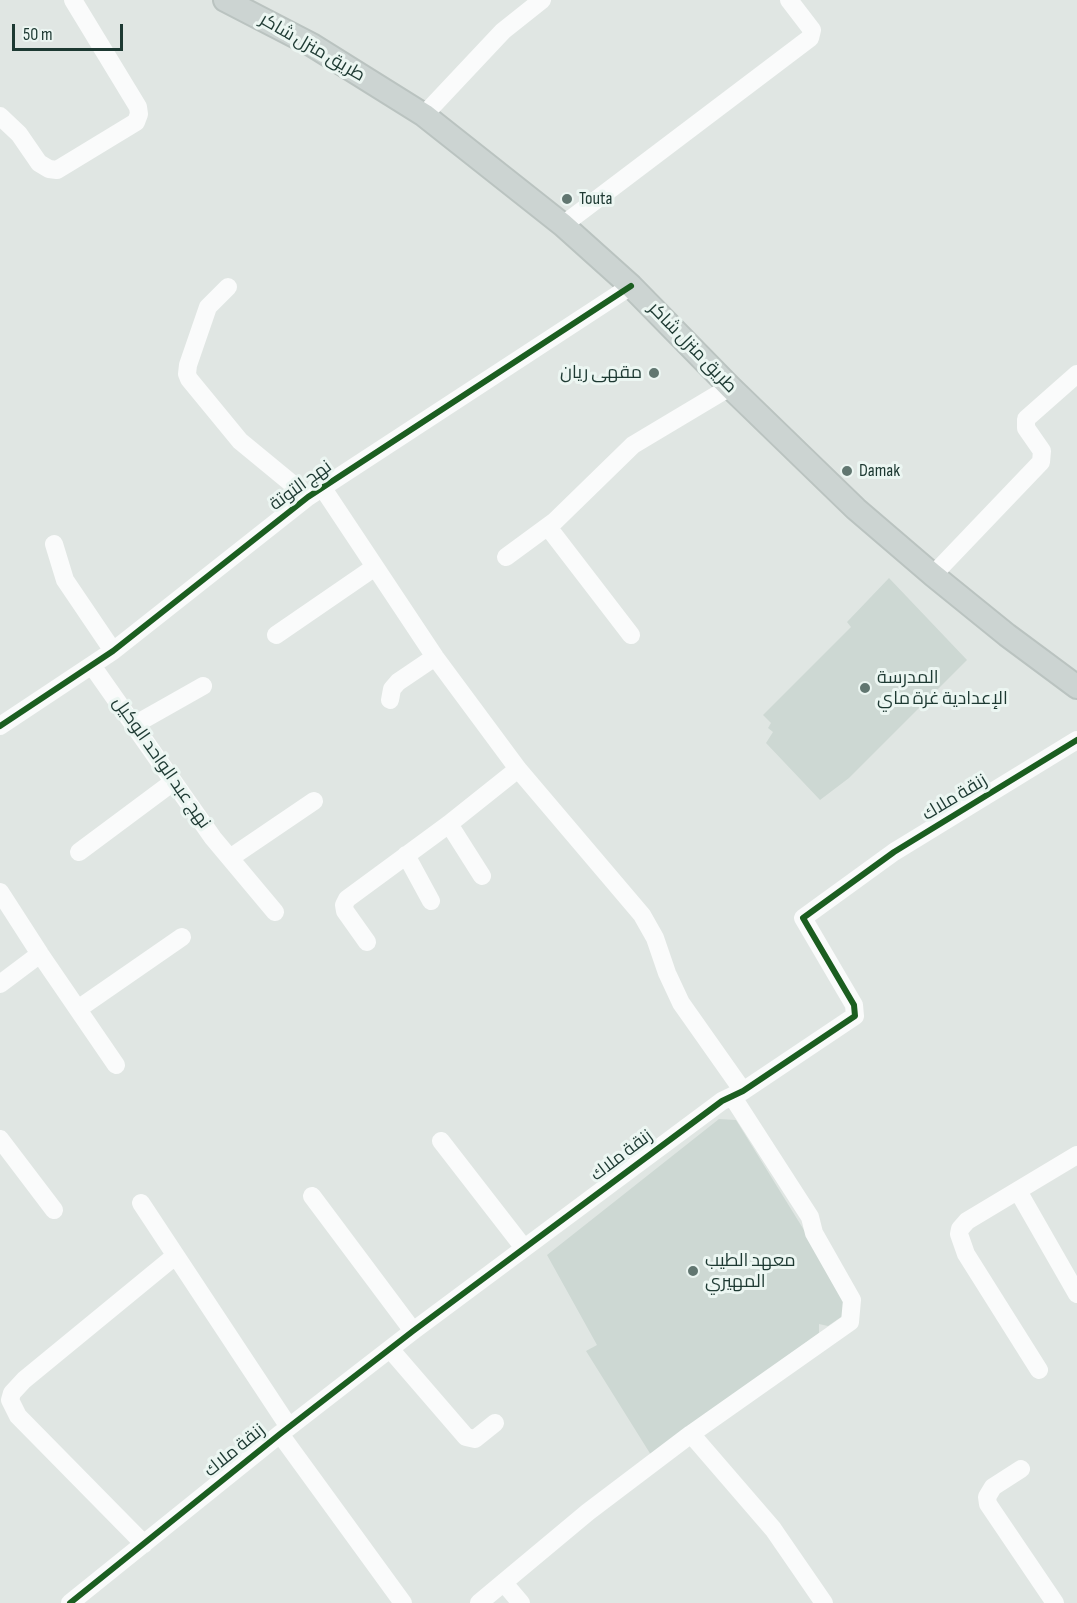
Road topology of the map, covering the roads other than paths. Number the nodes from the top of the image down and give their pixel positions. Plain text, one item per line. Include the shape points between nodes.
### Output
1 (74, 0) edge
2 (225, 0) edge
3 (542, 0) edge
4 (789, 0) edge
5 (424, 115) junction
6 (0, 116) edge
7 (563, 225) junction
8 (631, 286) junction
9 (228, 287) dead end
10 (1077, 374) edge
11 (730, 387) junction
12 (315, 492) junction
13 (548, 527) junction
14 (54, 544) dead end
15 (506, 557) dead end
16 (375, 567) junction
17 (933, 575) junction
18 (276, 635) dead end
19 (631, 635) dead end
20 (113, 651) junction
21 (435, 657) junction
22 (93, 667) junction
23 (203, 686) dead end
24 (1077, 687) edge
25 (390, 700) dead end
26 (2, 718) edge
27 (134, 725) junction
28 (1077, 740) edge
29 (518, 769) junction
30 (173, 782) junction
31 (314, 801) dead end
32 (448, 824) junction
33 (79, 852) dead end
34 (406, 855) junction
35 (230, 858) junction
36 (482, 876) dead end
37 (0, 892) edge
38 (431, 901) dead end
39 (275, 912) dead end
40 (182, 937) dead end
41 (367, 942) dead end
42 (40, 954) junction
43 (0, 984) edge
44 (78, 1009) junction
45 (116, 1065) dead end
46 (737, 1094) junction
47 (0, 1139) edge
48 (441, 1141) dead end
49 (1077, 1141) edge
50 (1077, 1154) edge
51 (1018, 1191) junction
52 (312, 1196) dead end
53 (141, 1203) dead end
54 (54, 1210) dead end
55 (524, 1248) junction
56 (175, 1256) junction
57 (1077, 1294) edge
58 (413, 1331) junction
59 (390, 1349) junction
60 (1039, 1370) dead end
61 (495, 1423) dead end
62 (285, 1431) junction
63 (691, 1434) junction
64 (1021, 1469) dead end
65 (144, 1544) junction
66 (504, 1583) junction
67 (77, 1601) edge
68 (403, 1603) edge
69 (479, 1603) edge
70 (521, 1603) edge
71 (824, 1603) edge
72 (1055, 1603) edge

1 - 6 street via 138,107 136,122 57,170 39,163 19,134
2 - 5 main road, طريق منزل شاكر via 312,45
3 - 5 street via 503,31
4 - 7 street via 812,30 810,38
5 - 7 main road, طريق منزل شاكر
7 - 8 main road, طريق منزل شاكر
8 - 11 main road, طريق منزل شاكر
8 - 12 street, نهج التوتة
9 - 12 street via 208,307 188,365 189,379 240,441
10 - 17 street via 1026,419 1026,428 1042,451 1041,462
11 - 13 street via 633,445
11 - 17 main road, طريق منزل شاكر via 856,509
12 - 16 street
12 - 20 street, نهج التوتة
13 - 15 street
13 - 19 street
14 - 20 street via 65,580
16 - 18 street
16 - 21 street
17 - 24 main road, طريق منزل شاكر
20 - 22 street, نهج التوتة
21 - 25 street via 398,682
21 - 29 street
22 - 26 street, نهج التوتة
22 - 27 street, نهج عبد الواحد الوكيل
23 - 27 street
27 - 30 street, نهج عبد الواحد الوكيل
28 - 46 street, زنقة ملاك via 894,852 803,918 854,1005 855,1016
29 - 32 street
29 - 46 street via 642,915 681,1003
30 - 33 street
30 - 35 street, نهج عبد الواحد الوكيل
31 - 35 street
32 - 34 street
32 - 36 street
34 - 38 street
34 - 41 street via 345,902 345,911
35 - 39 street, نهج عبد الواحد الوكيل
37 - 42 street
40 - 44 street
42 - 43 street
42 - 44 street
44 - 45 street
46 - 55 street, زنقة ملاك via 722,1101
46 - 63 street via 810,1216 814,1233 852,1300 850,1322
47 - 54 street
48 - 55 street
49 - 50 street
50 - 51 street
51 - 57 street
51 - 60 street via 967,1221 958,1234 966,1254
52 - 58 street
53 - 56 street
55 - 58 street, زنقة ملاك
56 - 62 street
56 - 65 street via 24,1380 10,1400 18,1416
58 - 59 street, زنقة ملاك
59 - 61 street via 466,1437 475,1439
59 - 62 street, زنقة ملاك
62 - 65 street, زنقة ملاك
62 - 68 street
63 - 66 street via 588,1512
63 - 71 street via 773,1529
64 - 72 street via 993,1487 988,1504
65 - 67 street, زنقة ملاك
66 - 69 street
66 - 70 street

